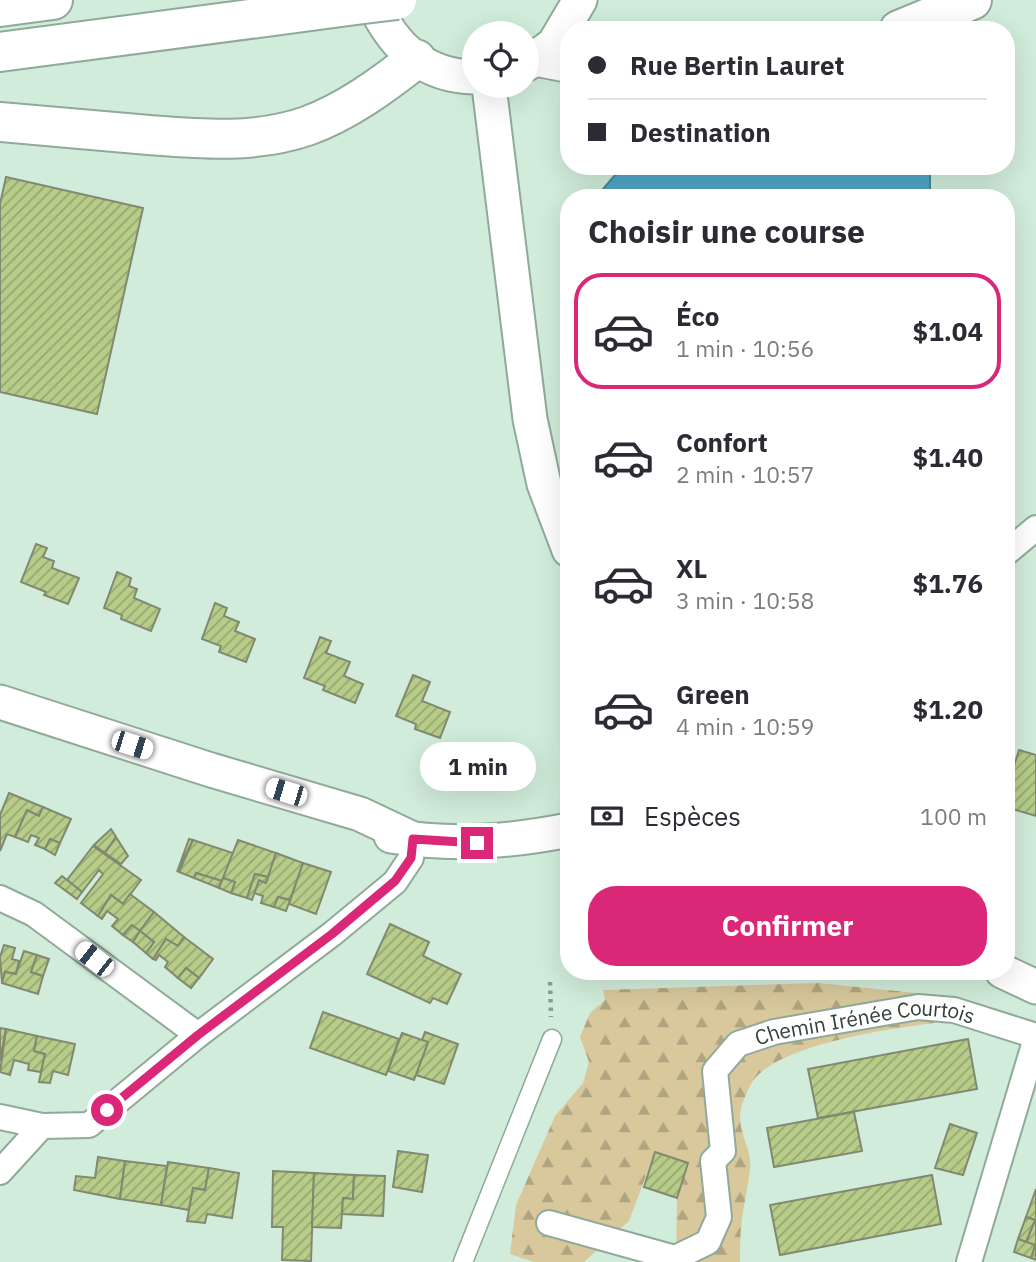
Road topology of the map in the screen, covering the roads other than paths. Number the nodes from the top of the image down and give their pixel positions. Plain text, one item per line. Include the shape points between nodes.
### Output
1 (53, 0) edge
2 (397, 0) edge
3 (580, 0) edge
4 (972, 0) edge
5 (364, 3) edge
6 (0, 7) edge
7 (568, 21) edge
8 (921, 21) edge
9 (560, 34) edge
10 (0, 52) edge
11 (415, 59) junction
12 (545, 62) edge
13 (462, 75) edge
14 (490, 98) edge
15 (0, 122) edge
16 (560, 527) edge
17 (1036, 528) edge
18 (1015, 546) edge
19 (0, 702) edge
20 (560, 831) edge
21 (413, 839) junction
22 (0, 898) edge
23 (1015, 977) edge
24 (1036, 987) edge
25 (198, 1035) junction
26 (1036, 1037) edge
27 (552, 1039) road end
28 (0, 1117) edge
29 (42, 1126) junction
30 (0, 1172) edge
31 (549, 1223) dead end
32 (463, 1262) edge
33 (969, 1262) edge

1 - 6 highway
2 - 5 highway, bridge
3 - 7 main road
4 - 8 highway
5 - 10 highway
5 - 11 main road
9 - 12 main road
11 - 13 main road via 438,71
11 - 15 highway via 344,108 307,126 257,137 220,140
14 - 16 main road via 530,419 544,485
17 - 18 street
19 - 21 main road via 360,814
20 - 21 main road via 477,843
21 - 25 street via 411,858 395,881
22 - 25 street via 34,914
23 - 24 main road
25 - 29 street via 89,1125
26 - 31 street, Chemin Irénée Courtois via 954,1010 918,1007 774,1032 738,1044 715,1071 723,1150 713,1161 719,1217 708,1242 675,1258
26 - 33 street, Chemin Irénée Courtois
27 - 32 street
28 - 29 street
29 - 30 street

